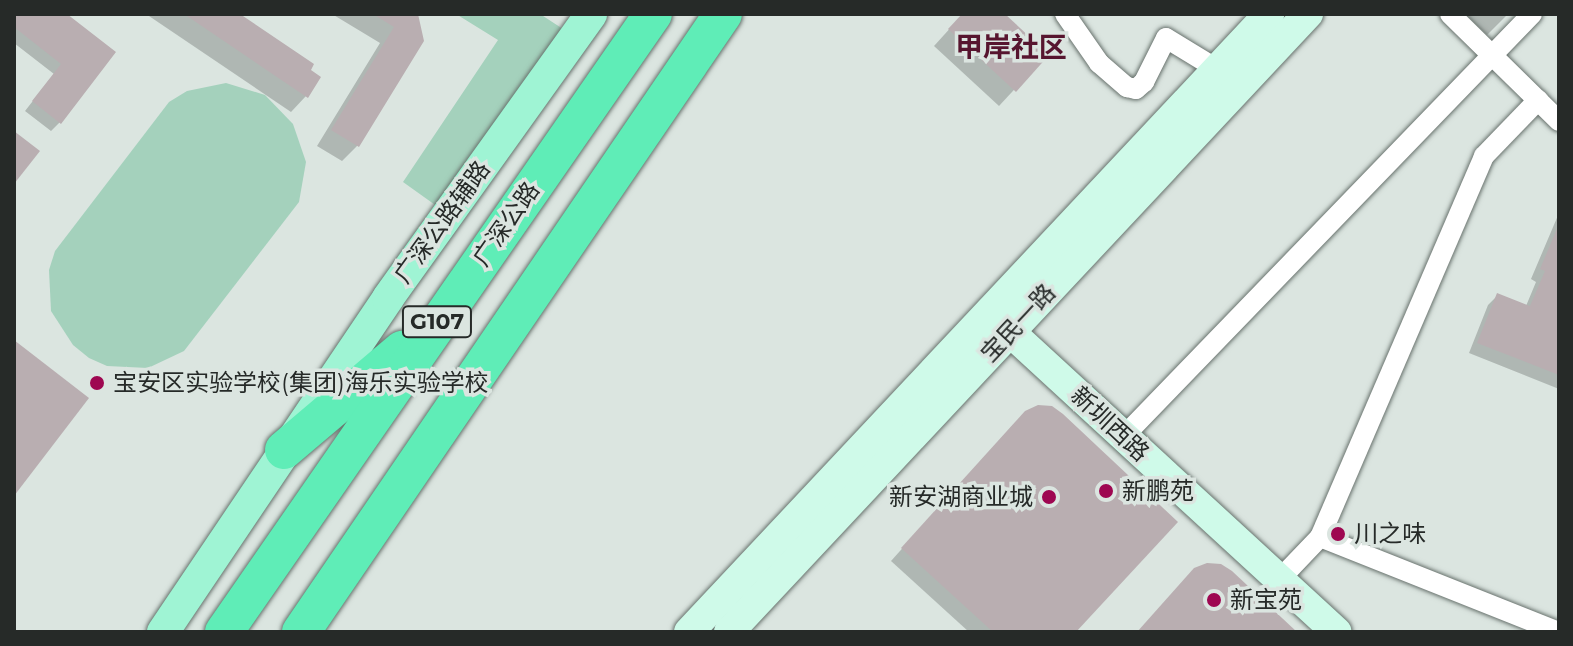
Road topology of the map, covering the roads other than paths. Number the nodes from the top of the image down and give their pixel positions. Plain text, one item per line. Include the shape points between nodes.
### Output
1 (653, 14) edge
2 (723, 14) edge
3 (1065, 14) edge
4 (1269, 14) edge
5 (1308, 14) edge
6 (1450, 14) edge
7 (1532, 14) edge
8 (584, 16) edge
9 (1493, 56) junction
10 (1217, 69) junction
11 (1538, 100) junction
12 (1559, 121) edge
13 (441, 317) junction
14 (1001, 322) junction
15 (1124, 436) junction
16 (284, 450) junction
17 (1320, 537) junction
18 (1279, 580) junction
19 (163, 632) edge
20 (224, 632) edge
21 (301, 632) edge
22 (689, 632) edge
23 (729, 632) edge
24 (1336, 632) edge
25 (1559, 632) edge

1 - 13 highway, 广深公路 / G107
2 - 21 highway, G107
3 - 10 street via 1099,63 1127,87 1136,89 1144,82 1166,38
4 - 10 main road, 宝民一路
5 - 14 main road, 宝民一路
6 - 9 street
7 - 9 street
8 - 16 main road, 广深公路辅路
9 - 11 street
9 - 15 street
10 - 14 main road, 宝民一路
11 - 12 street
11 - 17 street via 1484,156
13 - 16 highway
13 - 20 highway, 广深公路 / G107
14 - 15 main road, 新圳西路
14 - 22 main road, 宝民一路
14 - 23 main road, 宝民一路
15 - 18 main road, 新圳西路
16 - 19 main road, 广深公路辅路
17 - 18 street
17 - 25 street
18 - 24 main road, 新圳西路

